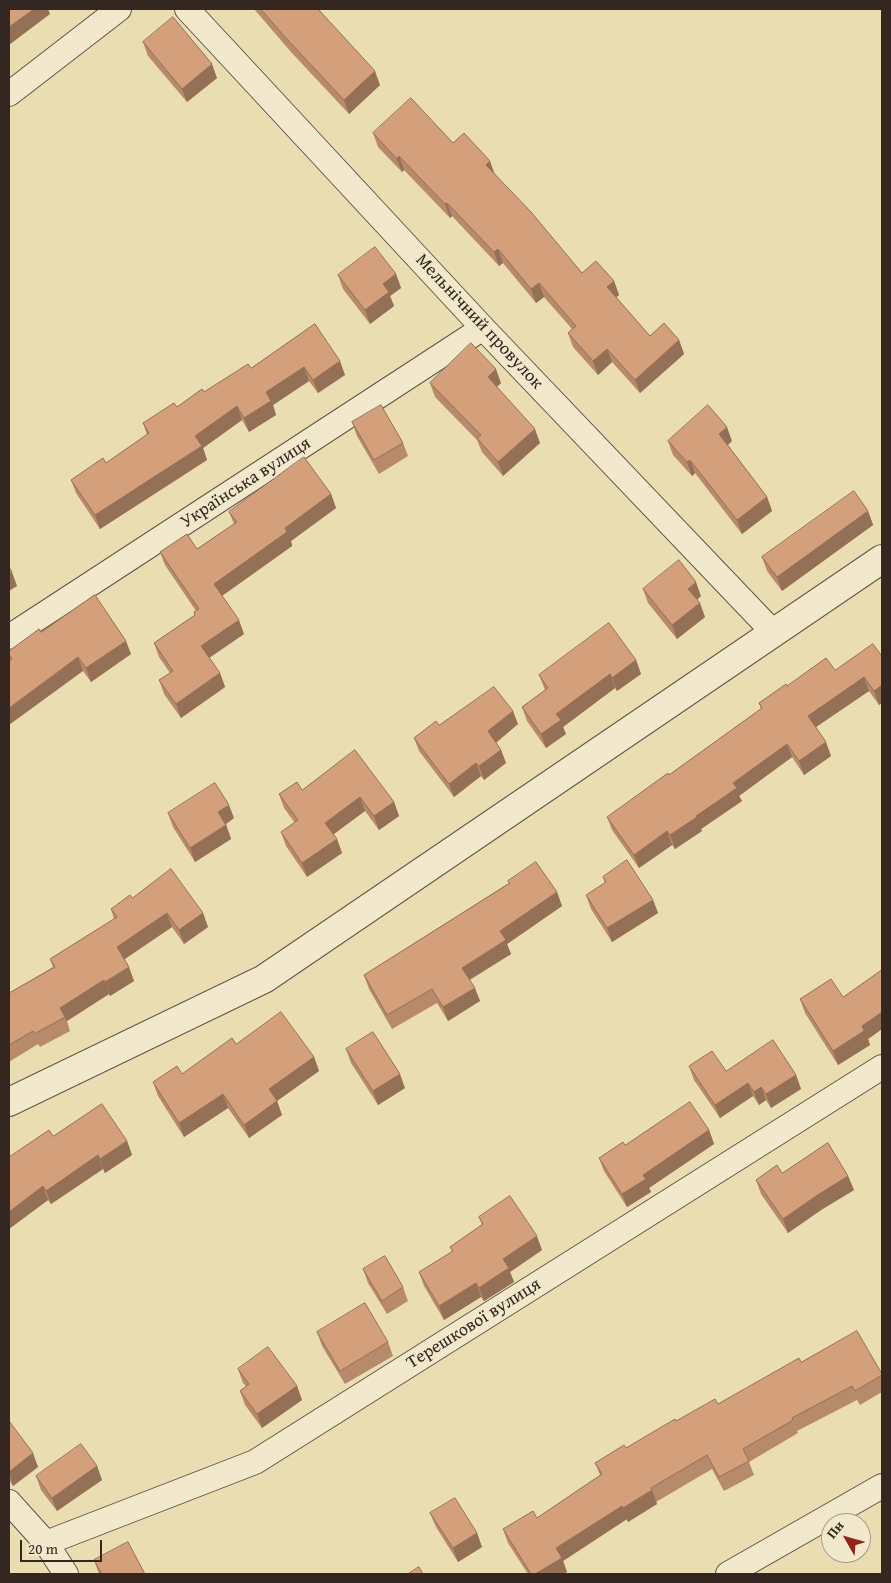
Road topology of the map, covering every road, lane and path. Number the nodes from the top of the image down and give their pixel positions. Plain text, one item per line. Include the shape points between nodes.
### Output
1 (119, 9) edge
2 (187, 9) edge
3 (9, 94) edge
4 (484, 328) junction
5 (882, 559) edge
6 (774, 633) junction
7 (9, 637) edge
8 (882, 1067) edge
9 (9, 1102) edge
10 (882, 1486) edge
11 (9, 1502) edge
12 (46, 1543) junction
13 (66, 1574) edge
14 (728, 1574) edge

1 - 3 street
2 - 4 street, Мельнiчний провулок
4 - 6 street, Мельнiчний провулок
4 - 7 street, Українська вулиця
5 - 6 street
6 - 9 street via 264,979
8 - 12 street, Терешкової вулиця via 255,1462
10 - 14 street
11 - 12 street
12 - 13 street

